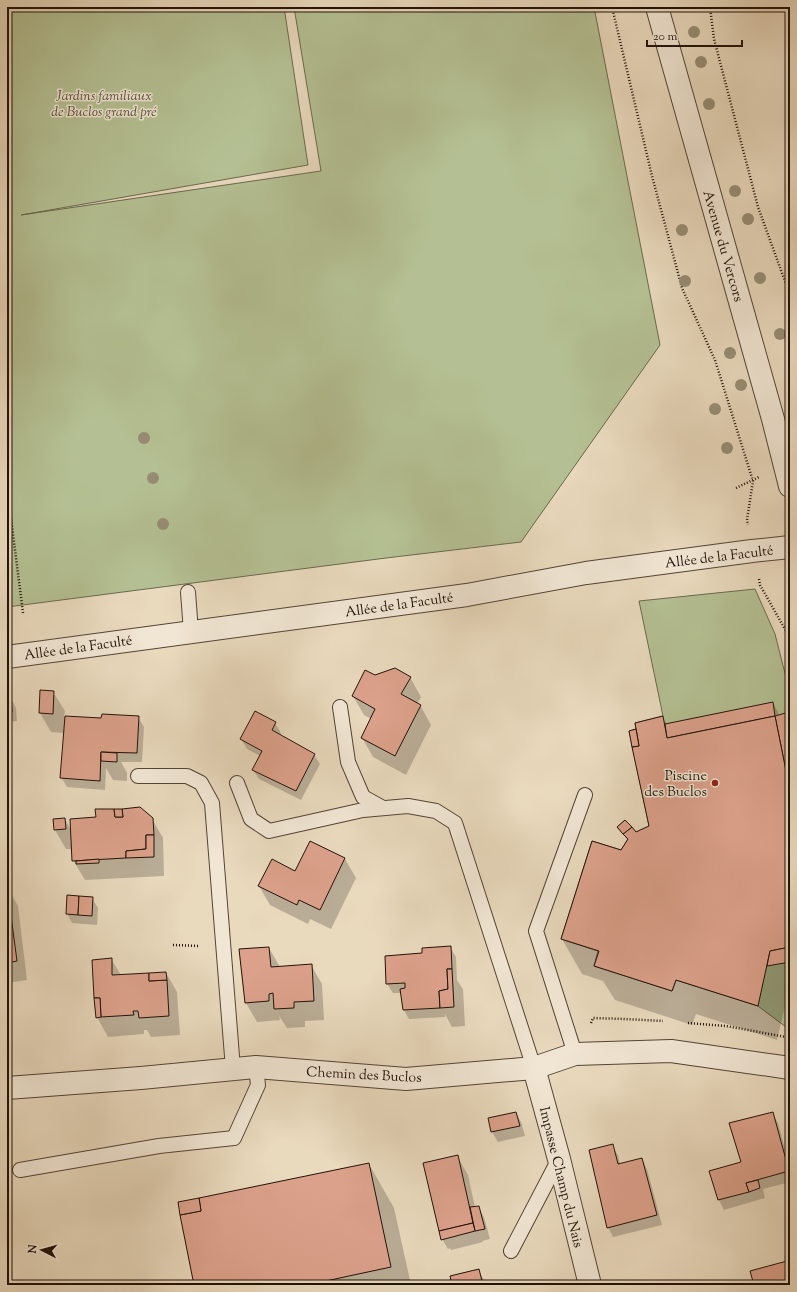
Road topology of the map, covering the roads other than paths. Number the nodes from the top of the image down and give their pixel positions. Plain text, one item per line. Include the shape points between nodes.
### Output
1 (657, 7) edge
2 (790, 486) edge
3 (790, 547) edge
4 (188, 592) dead end
5 (191, 632) junction
6 (7, 657) edge
7 (340, 707) dead end
8 (138, 776) dead end
9 (237, 783) dead end
10 (585, 795) dead end
11 (383, 808) junction
12 (575, 1054) junction
13 (256, 1067) junction
14 (534, 1068) junction
15 (790, 1068) edge
16 (233, 1070) junction
17 (7, 1088) edge
18 (559, 1159) junction
19 (20, 1170) dead end
20 (511, 1251) dead end
21 (590, 1285) edge

1 - 2 street, Avenue du Vercors
3 - 5 street, Allée de la Faculté via 586,573 467,596
4 - 5 lane
5 - 6 street, Allée de la Faculté
7 - 11 lane via 348,762 364,797
8 - 16 lane via 187,776 201,783 212,803
9 - 11 lane via 251,819 269,831
10 - 12 lane via 536,931
11 - 14 lane via 408,806 436,811 455,823
12 - 14 street, Chemin des Buclos
12 - 15 street, Chemin des Buclos via 671,1051
13 - 14 street, Chemin des Buclos via 406,1079
13 - 16 street, Chemin des Buclos
13 - 19 lane via 258,1085 234,1138 159,1146
14 - 18 street, Impasse Champ du Nais
16 - 17 street, Chemin des Buclos
18 - 20 lane
18 - 21 street, Impasse Champ du Nais

